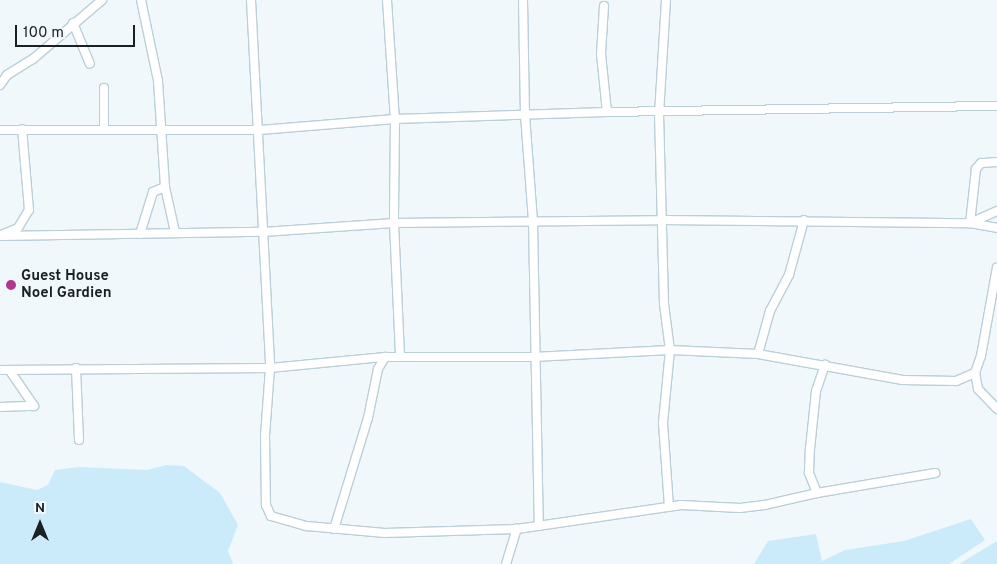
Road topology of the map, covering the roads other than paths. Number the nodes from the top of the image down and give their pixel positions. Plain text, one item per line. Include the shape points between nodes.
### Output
1 (102, 0) edge
2 (141, 0) edge
3 (251, 0) edge
4 (387, 0) edge
5 (523, 0) edge
6 (666, 0) edge
7 (604, 6) dead end
8 (73, 23) junction
9 (90, 64) dead end
10 (0, 85) edge
11 (104, 88) dead end
12 (997, 106) edge
13 (607, 112) junction
14 (659, 113) junction
15 (525, 115) junction
16 (394, 119) junction
17 (163, 127) junction
18 (104, 128) junction
19 (22, 129) junction
20 (0, 130) edge
21 (260, 130) junction
22 (997, 162) edge
23 (165, 187) junction
24 (997, 212) edge
25 (661, 220) junction
26 (804, 220) junction
27 (533, 222) junction
28 (970, 223) junction
29 (394, 224) junction
30 (997, 228) edge
31 (174, 232) junction
32 (263, 232) junction
33 (140, 234) junction
34 (0, 236) edge
35 (997, 266) edge
36 (670, 350) junction
37 (758, 354) junction
38 (385, 357) junction
39 (400, 357) junction
40 (533, 357) junction
41 (824, 365) junction
42 (76, 368) junction
43 (270, 368) junction
44 (0, 370) edge
45 (10, 371) junction
46 (975, 373) junction
47 (0, 408) edge
48 (997, 409) edge
49 (79, 440) dead end
50 (935, 473) dead end
51 (817, 493) junction
52 (669, 507) junction
53 (539, 526) junction
54 (334, 529) junction
55 (517, 529) junction
56 (506, 564) edge

1 - 8 street
2 - 17 street via 158,80
3 - 21 street
4 - 16 street
5 - 15 street
6 - 14 street
7 - 13 street via 601,54
8 - 9 street
8 - 10 street
11 - 18 street
12 - 14 street
13 - 14 street
13 - 15 street
14 - 25 street
15 - 16 street
15 - 27 street
16 - 21 street
16 - 29 street
17 - 18 street
17 - 21 street
17 - 23 street
18 - 19 street
19 - 20 street
19 - 34 street via 29,210 18,228
21 - 32 street
22 - 28 street via 981,163 976,168
23 - 31 street
23 - 33 street via 153,192
24 - 28 street
25 - 26 street
25 - 27 street
25 - 36 street via 664,304
26 - 28 street
26 - 37 street via 789,276 770,311
27 - 29 street
27 - 40 street
28 - 30 street
29 - 32 street
29 - 39 street
31 - 32 street
31 - 33 street
32 - 43 street
33 - 34 street
35 - 46 street
36 - 37 street
36 - 40 street
36 - 52 street via 662,423
37 - 41 street
38 - 39 street
38 - 43 street
38 - 54 street via 378,369 368,418
39 - 40 street
40 - 53 street
41 - 46 street via 903,380 956,381
41 - 51 street via 816,391 810,449 809,473
42 - 43 street
42 - 45 street
42 - 49 street
43 - 54 street via 265,436 268,513 279,519
44 - 45 street
45 - 47 street via 34,406
46 - 48 street via 978,389
50 - 51 street
51 - 52 street via 740,508
52 - 53 street
53 - 55 street
54 - 55 street via 385,533
55 - 56 street

